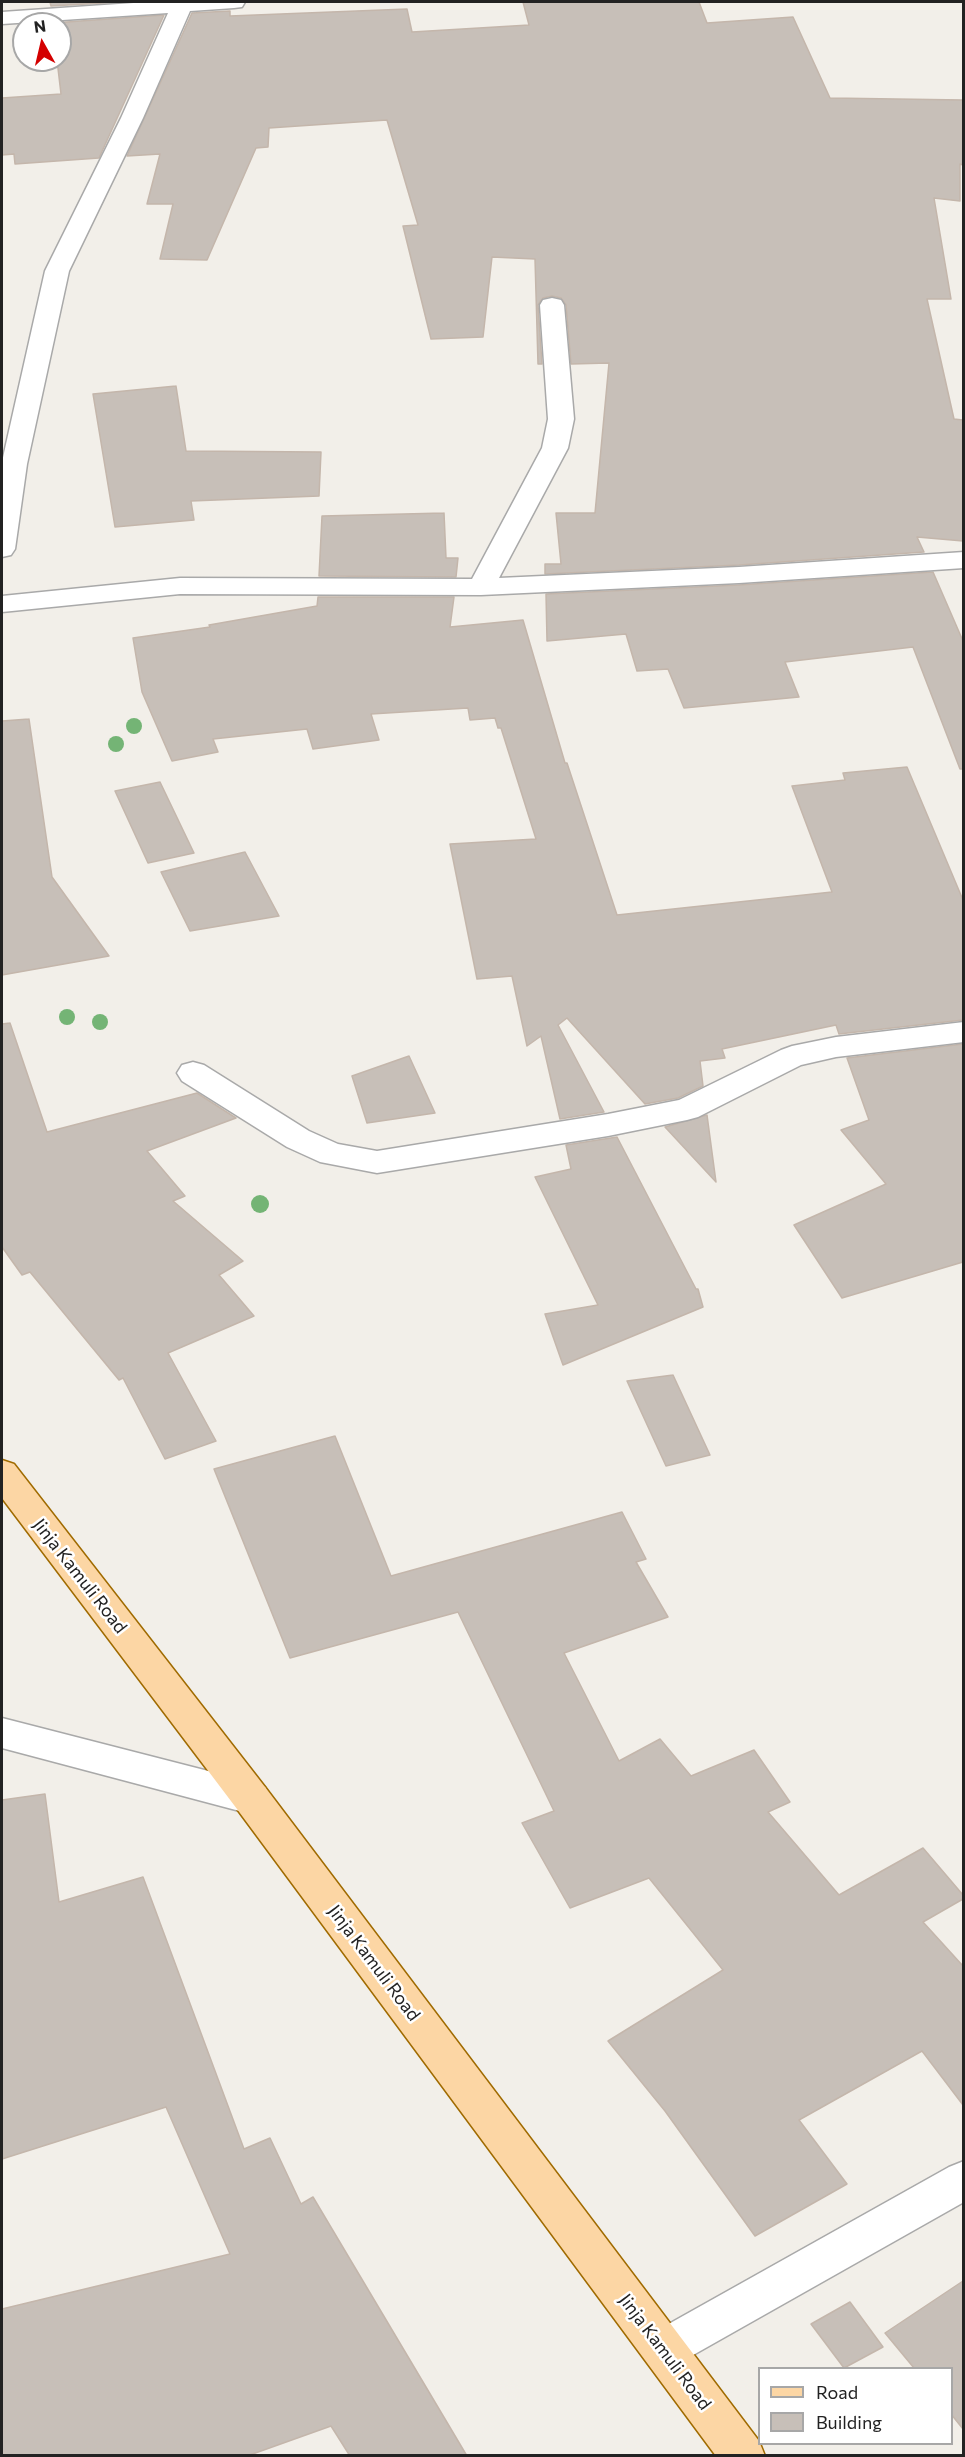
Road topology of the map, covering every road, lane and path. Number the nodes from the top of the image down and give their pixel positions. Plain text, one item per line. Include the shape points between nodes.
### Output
1 (234, 2) edge
2 (182, 5) junction
3 (2, 18) edge
4 (552, 305) dead end
5 (2, 549) edge
6 (963, 560) edge
7 (481, 587) junction
8 (2, 604) edge
9 (963, 1032) edge
10 (193, 1073) dead end
11 (2, 1473) edge
12 (2, 1733) edge
13 (251, 1798) junction
14 (963, 2180) edge
15 (664, 2349) junction
16 (743, 2456) edge

1 - 2 street
2 - 3 street
2 - 5 street via 57,271 14,464
4 - 7 street via 561,419 555,448
6 - 7 street
7 - 8 street via 180,586
9 - 10 street via 837,1047 792,1057 687,1109 377,1162 331,1154 298,1139
11 - 13 main road, Jinja Kamuli Road
12 - 13 street
13 - 15 main road, Jinja Kamuli Road
14 - 15 street
15 - 16 main road, Jinja Kamuli Road

